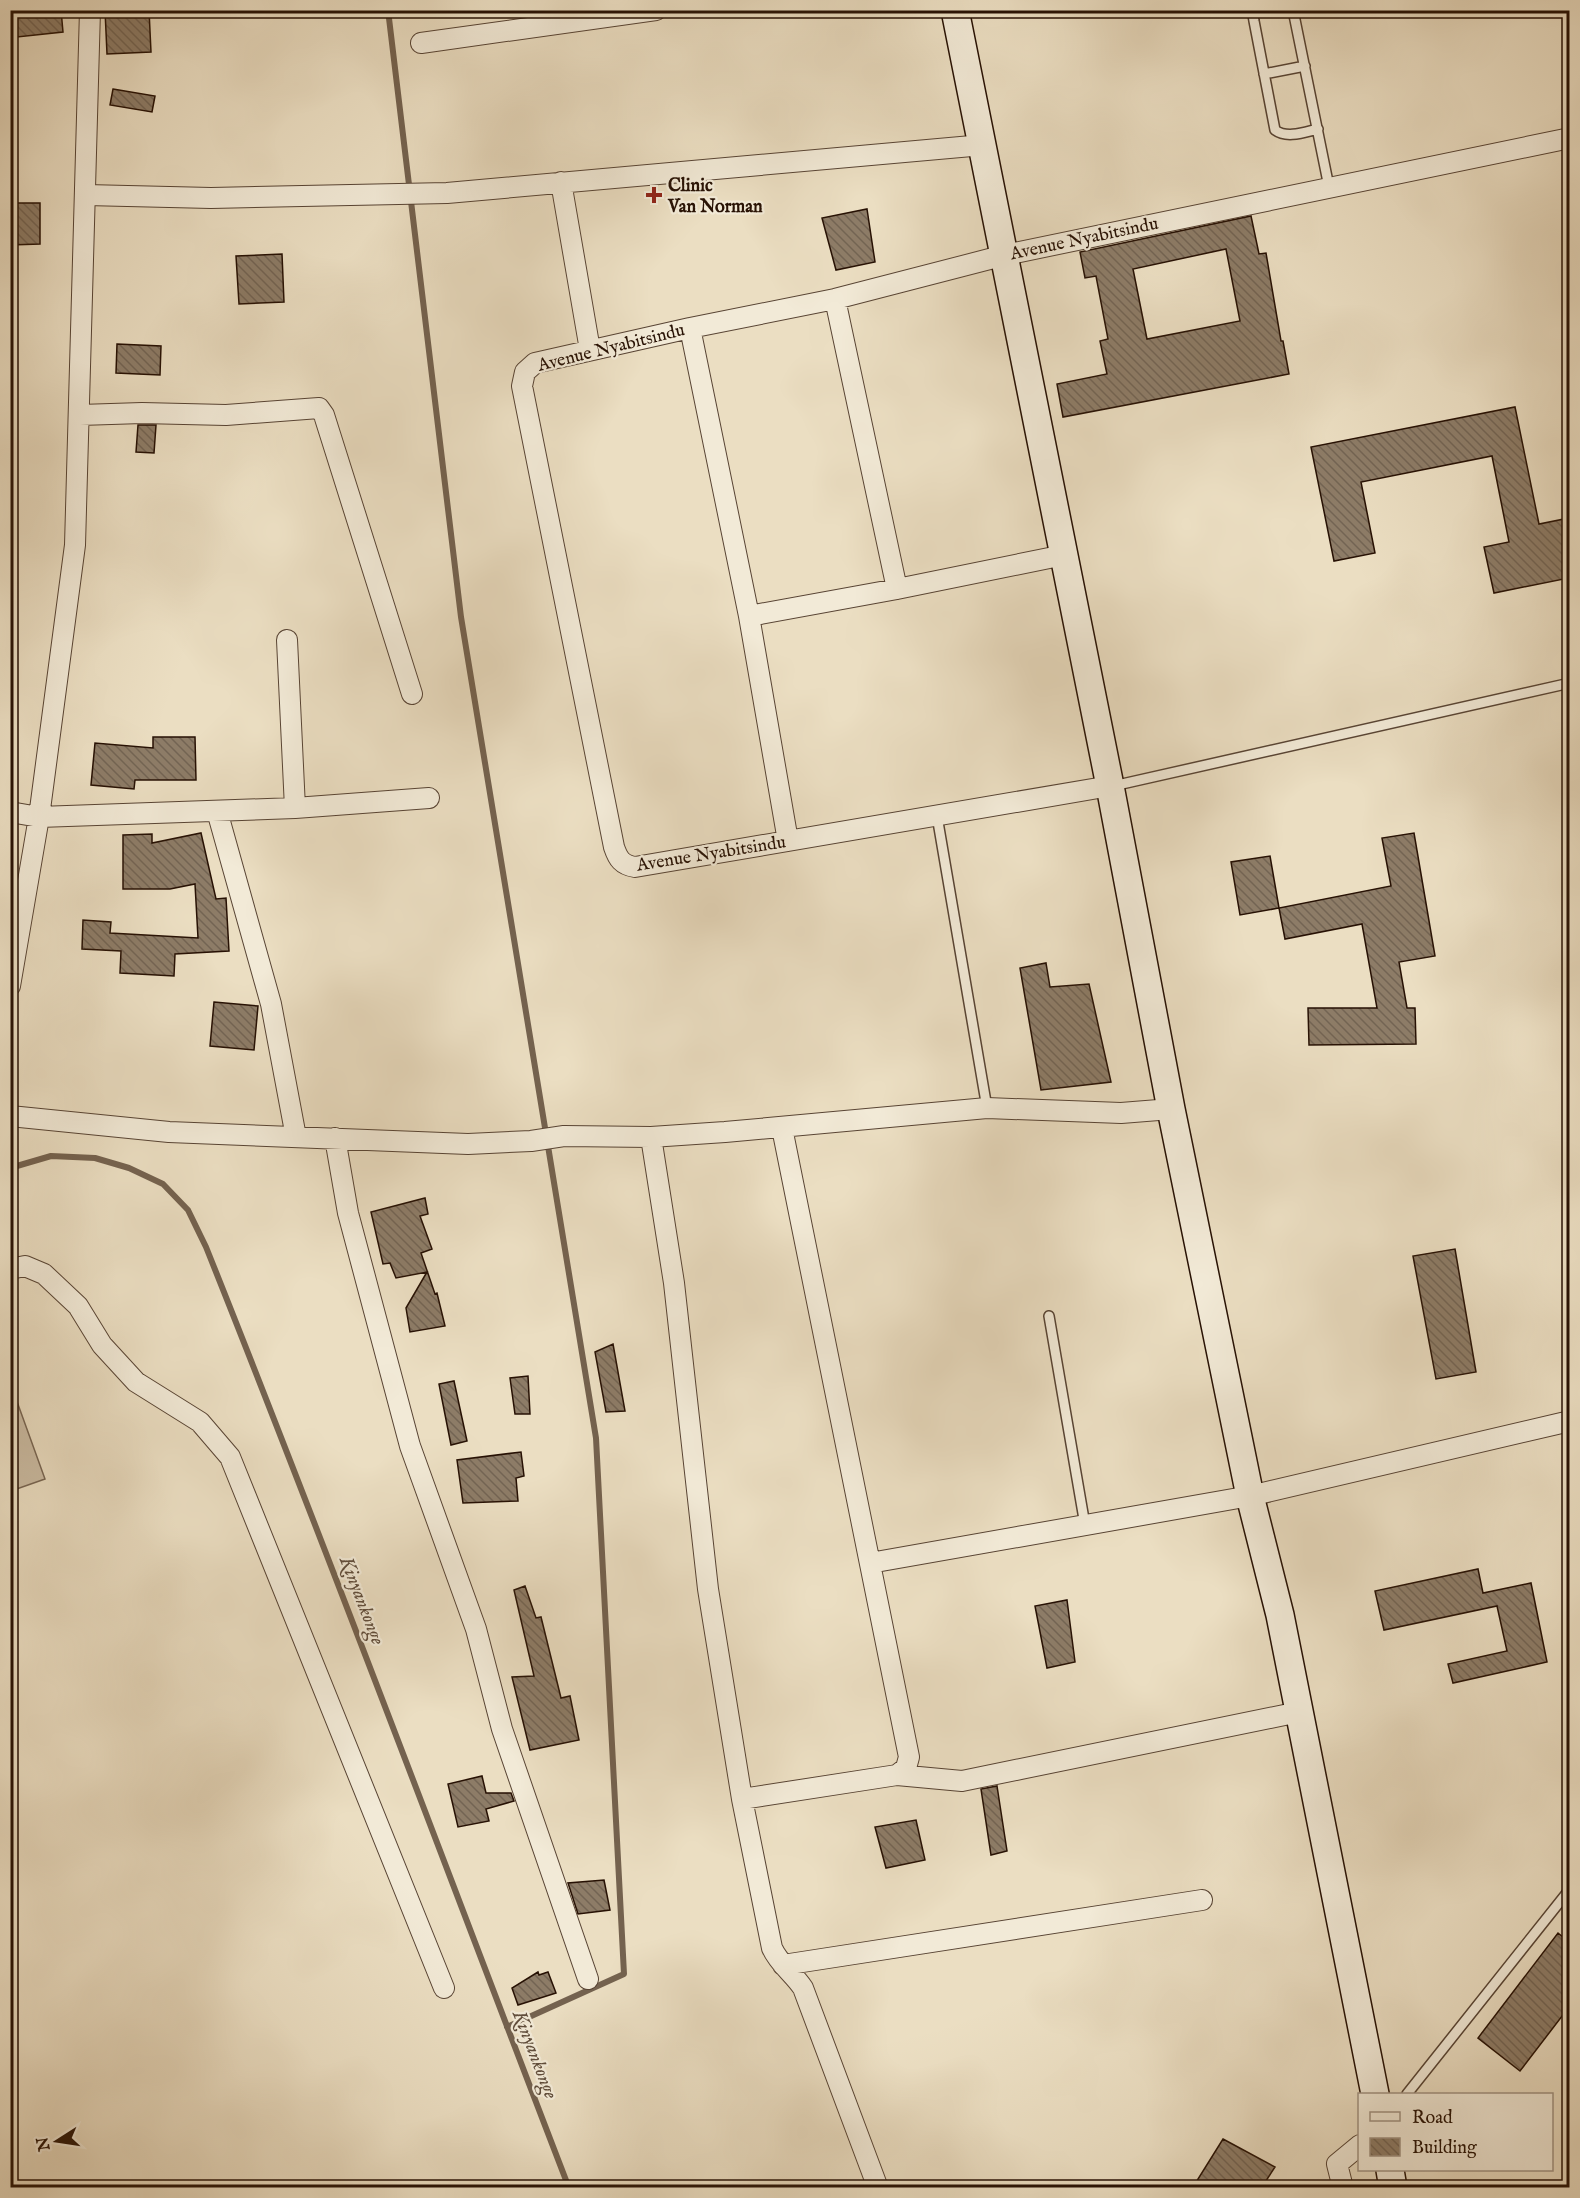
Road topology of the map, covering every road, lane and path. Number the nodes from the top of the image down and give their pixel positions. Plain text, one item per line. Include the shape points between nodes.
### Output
1 (90, 10) edge
2 (656, 10) edge
3 (955, 10) edge
4 (1256, 10) edge
5 (1293, 10) edge
6 (421, 43) dead end
7 (1305, 66) junction
8 (1264, 74) junction
9 (1318, 129) junction
10 (1569, 138) edge
11 (983, 145) junction
12 (561, 182) junction
13 (1329, 188) junction
14 (86, 195) junction
15 (1005, 255) junction
16 (835, 299) junction
17 (690, 328) junction
18 (590, 350) junction
19 (80, 414) junction
20 (1064, 555) junction
21 (897, 589) junction
22 (749, 616) junction
23 (287, 640) dead end
24 (1569, 683) edge
25 (412, 694) dead end
26 (1110, 786) junction
27 (429, 798) dead end
28 (295, 808) junction
29 (217, 811) junction
30 (10, 812) edge
31 (39, 816) junction
32 (937, 816) junction
33 (788, 841) junction
34 (10, 986) edge
35 (987, 1108) junction
36 (1171, 1109) junction
37 (10, 1116) edge
38 (782, 1128) junction
39 (296, 1137) junction
40 (651, 1137) junction
41 (335, 1138) junction
42 (10, 1269) edge
43 (1049, 1316) dead end
44 (1569, 1421) edge
45 (1250, 1496) junction
46 (1085, 1525) junction
47 (870, 1563) junction
48 (1299, 1712) junction
49 (897, 1775) junction
50 (742, 1799) junction
51 (1569, 1890) edge
52 (1202, 1900) dead end
53 (783, 1965) junction
54 (588, 1979) dead end
55 (444, 1988) dead end
56 (1376, 2093) edge
57 (1408, 2093) edge
58 (1358, 2146) edge
59 (1390, 2171) edge
60 (878, 2187) edge
61 (1343, 2187) edge
62 (1393, 2187) edge

1 - 14 street
2 - 6 street
3 - 11 street
4 - 8 lane via 1253,15
5 - 7 lane
7 - 8 lane
7 - 9 lane
8 - 9 lane via 1275,130 1287,135
9 - 13 lane
10 - 13 street, Avenue Nyabitsindu
11 - 12 street
11 - 15 street
12 - 14 street via 447,193 211,198
12 - 18 street
13 - 15 street, Avenue Nyabitsindu
14 - 19 street
15 - 16 street, Avenue Nyabitsindu
15 - 20 street
16 - 17 street, Avenue Nyabitsindu
16 - 21 street
17 - 18 street, Avenue Nyabitsindu
17 - 22 street
18 - 33 street, Avenue Nyabitsindu via 535,363 525,372 522,386 618,859 635,867
19 - 25 street via 226,415 319,408
19 - 31 street via 75,546
20 - 21 street
20 - 26 street
21 - 22 street
22 - 33 street
23 - 28 street
24 - 26 lane
26 - 32 street, Avenue Nyabitsindu
26 - 36 street
27 - 28 street
28 - 29 street
29 - 31 street
29 - 39 street via 271,1004
30 - 31 street
31 - 34 street
32 - 33 street, Avenue Nyabitsindu
32 - 35 lane
35 - 36 street via 1121,1113
35 - 38 street
36 - 45 street
37 - 39 street via 169,1132
38 - 40 street
38 - 47 street
39 - 41 street
40 - 41 street via 564,1136 468,1144
40 - 50 street via 674,1283 708,1589
41 - 54 street via 348,1213 410,1446 476,1629 502,1730
42 - 55 street via 25,1266 44,1274 78,1306 102,1345 136,1382 200,1422 231,1457
43 - 46 lane
44 - 45 street
45 - 46 street
45 - 48 street
46 - 47 street
47 - 49 street via 909,1757 906,1768
48 - 49 street via 962,1781
48 - 56 street
49 - 50 street
50 - 53 street via 772,1948
51 - 57 lane
52 - 53 street
53 - 60 street via 803,1988
58 - 61 street via 1337,2164
59 - 62 street

